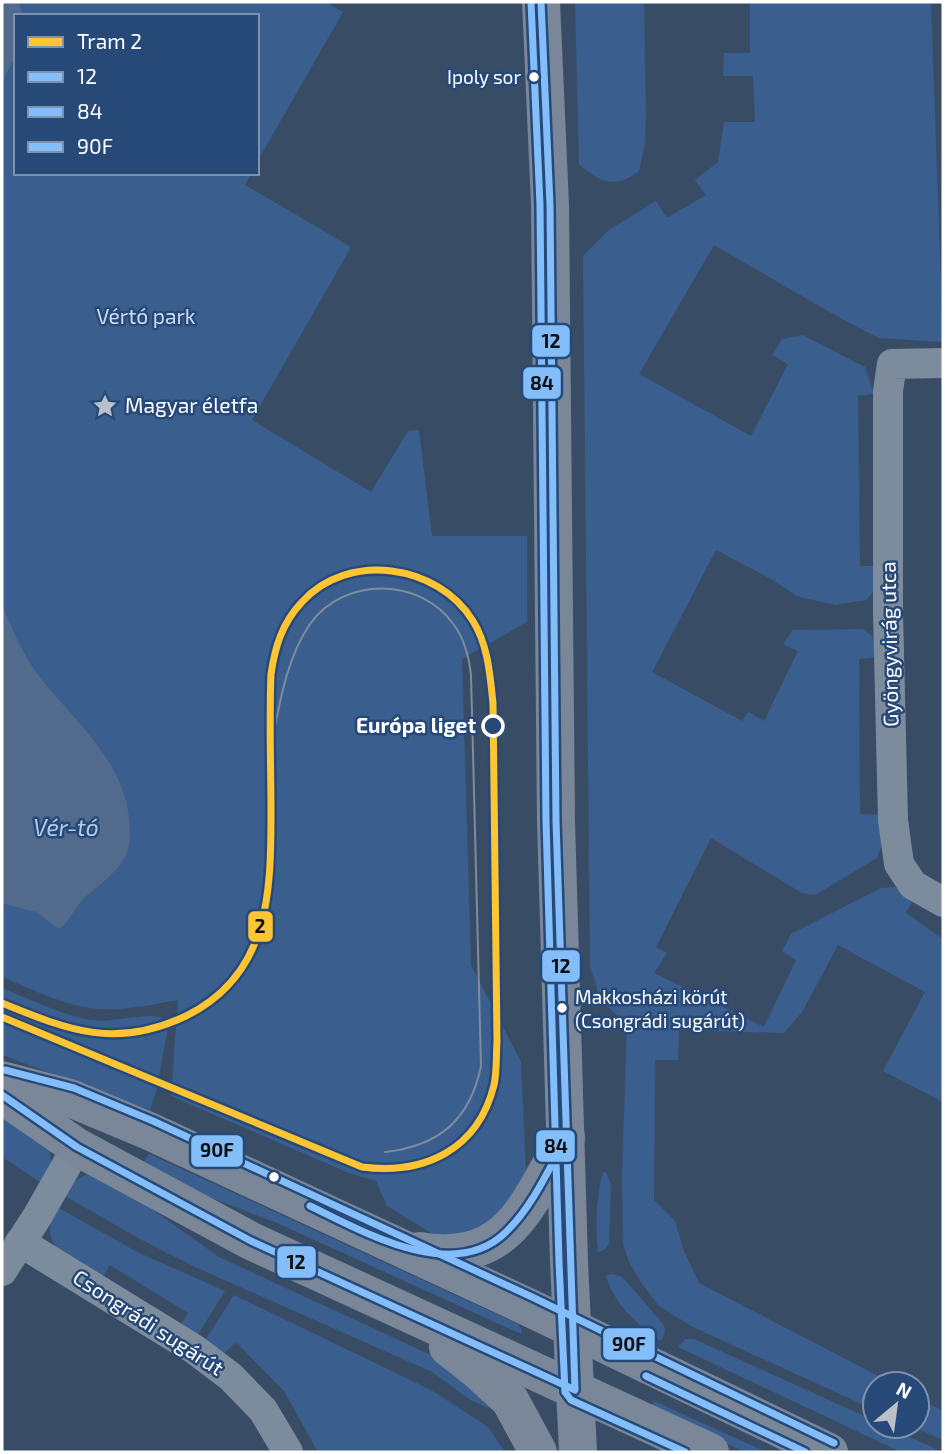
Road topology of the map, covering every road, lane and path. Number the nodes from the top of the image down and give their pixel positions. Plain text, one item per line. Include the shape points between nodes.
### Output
1 (541, 2) edge
2 (943, 363) edge
3 (943, 902) edge
4 (2, 1080) edge
5 (2, 1095) edge
6 (70, 1098) junction
7 (137, 1126) junction
8 (566, 1136) junction
9 (77, 1147) junction
10 (20, 1242) junction
11 (400, 1248) junction
12 (2, 1270) edge
13 (393, 1306) junction
14 (573, 1329) junction
15 (575, 1390) junction
16 (288, 1452) edge
17 (538, 1452) edge
18 (578, 1452) edge
19 (710, 1452) edge
20 (829, 1452) edge

1 - 8 main road via 550,205 556,821
2 - 3 street, Gyöngyvirág utca via 892,364 888,391 893,820 899,864 913,885
4 - 6 main road
5 - 9 main road
6 - 7 main road
6 - 9 main road via 79,1113
7 - 9 main road via 114,1125 93,1132
7 - 11 main road
8 - 11 main road via 523,1212 502,1236 457,1254
8 - 14 main road
9 - 10 street
9 - 13 main road via 251,1241
10 - 12 street
10 - 16 street, Csongrádi sugárút via 194,1349 231,1377 263,1410
11 - 14 main road
13 - 15 main road
13 - 17 main road via 510,1400
14 - 15 main road
14 - 20 main road
15 - 18 main road
15 - 19 main road

